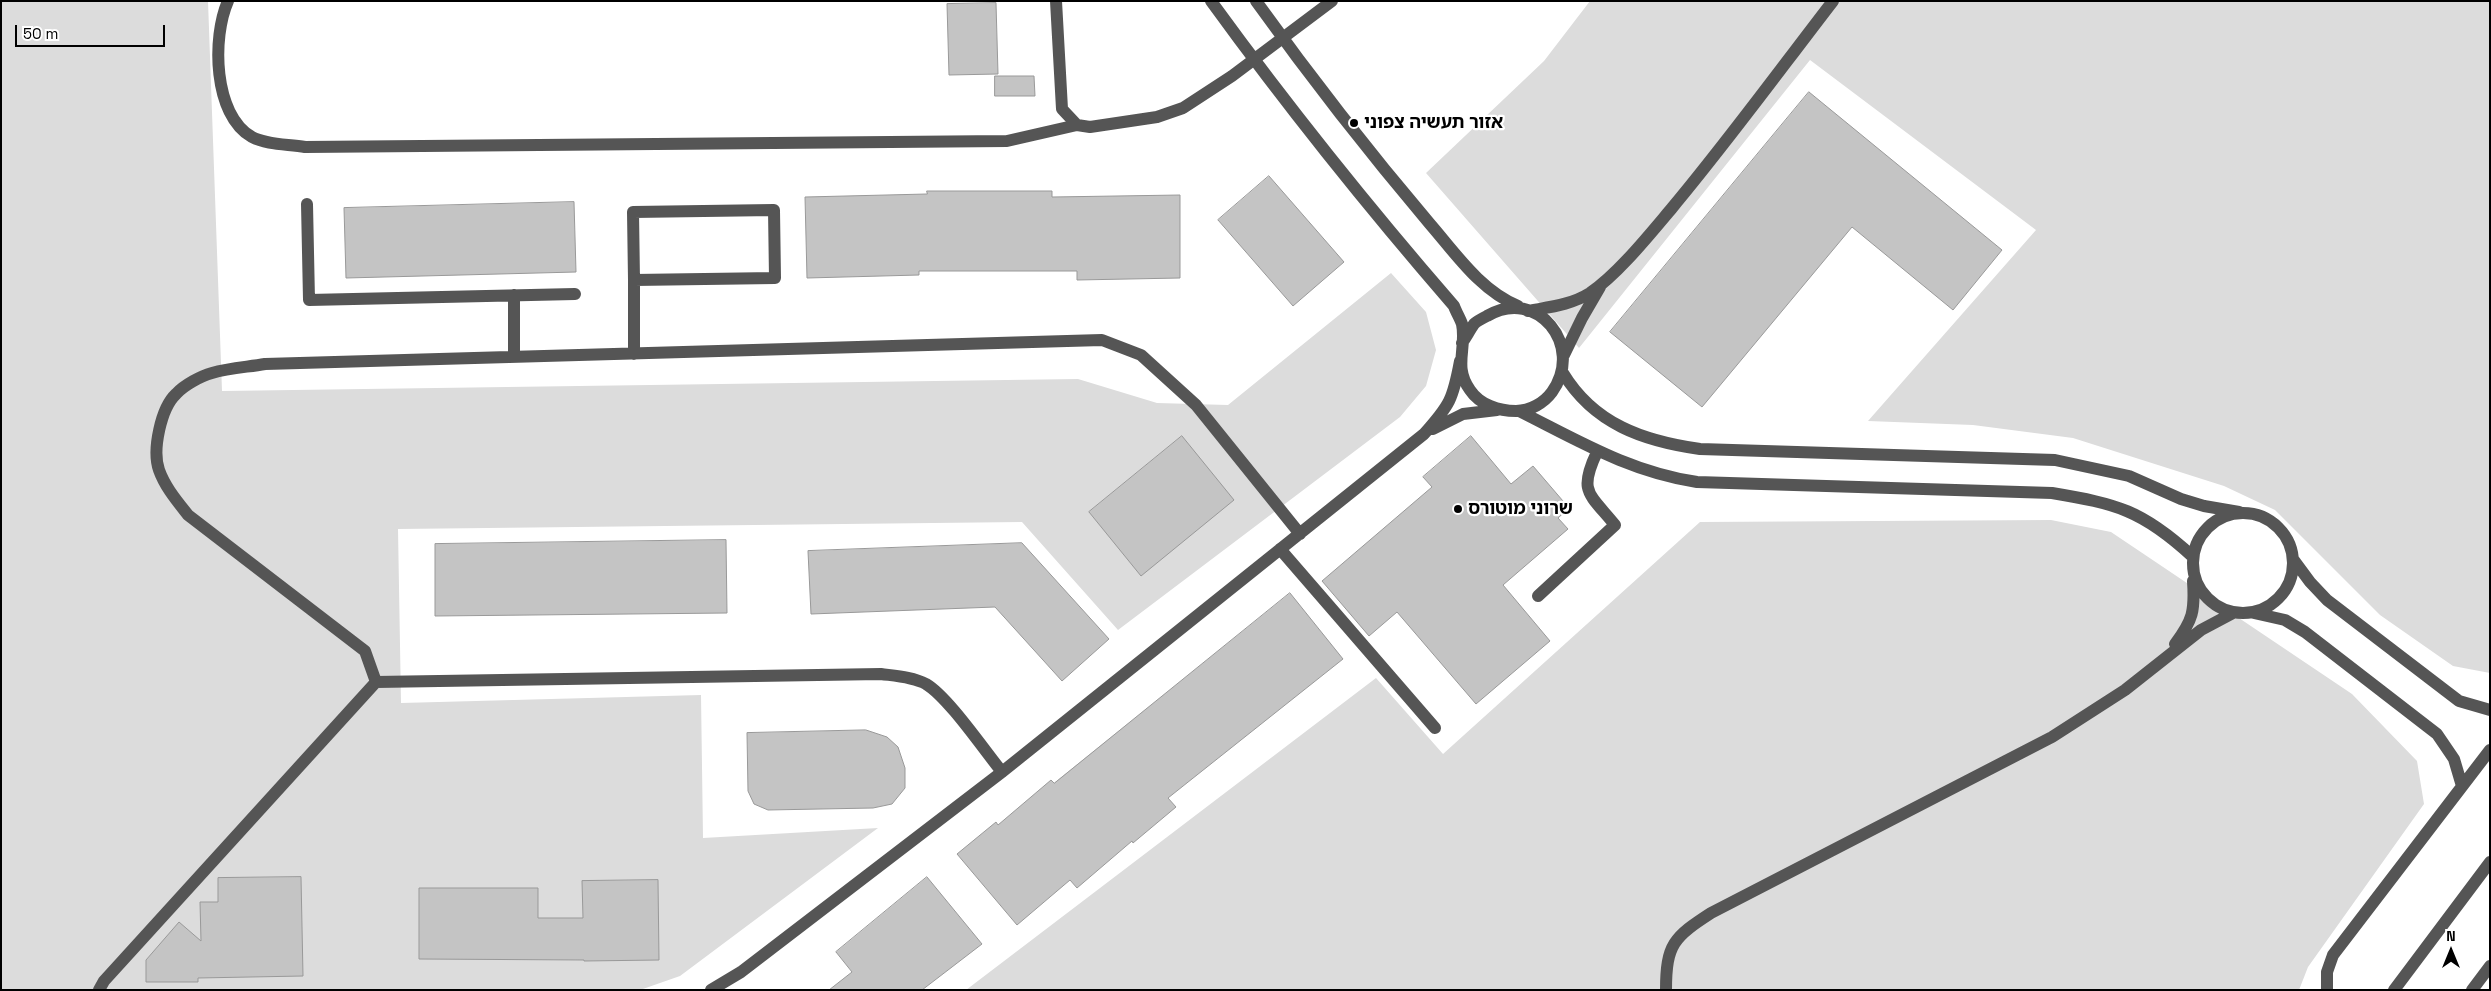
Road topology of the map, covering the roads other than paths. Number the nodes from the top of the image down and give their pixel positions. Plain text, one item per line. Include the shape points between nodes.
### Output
1 (228, 1) edge
2 (1056, 1) edge
3 (1211, 1) edge
4 (1256, 1) edge
5 (1332, 1) edge
6 (1833, 1) edge
7 (1282, 37) junction
8 (1254, 59) junction
9 (1077, 125) junction
10 (307, 204) dead end
11 (1606, 279) junction
12 (634, 280) junction
13 (575, 294) dead end
14 (514, 295) junction
15 (1525, 310) junction
16 (1462, 344) junction
17 (634, 354) junction
18 (1564, 355) junction
19 (514, 357) junction
20 (1460, 361) junction
21 (1563, 373) junction
22 (1502, 410) junction
23 (1519, 411) junction
24 (1424, 434) junction
25 (1597, 452) junction
26 (2239, 512) junction
27 (1300, 534) junction
28 (1280, 549) junction
29 (2192, 556) junction
30 (2293, 559) junction
31 (2193, 574) junction
32 (1538, 596) dead end
33 (2233, 613) junction
34 (2251, 613) junction
35 (2168, 654) junction
36 (376, 682) junction
37 (2490, 710) edge
38 (1435, 728) dead end
39 (2490, 750) edge
40 (1002, 772) junction
41 (2462, 786) junction
42 (2490, 862) edge
43 (2490, 966) edge
44 (99, 990) edge
45 (711, 990) edge
46 (1666, 990) edge
47 (2327, 990) edge
48 (2394, 990) edge
49 (2472, 990) edge

1 - 9 street via 220,27 220,77 225,104 237,125 252,137 269,142 315,146 1007,140
2 - 9 street via 1062,108
3 - 8 street
4 - 7 street
5 - 7 street
6 - 11 street via 1697,178
7 - 8 street
7 - 15 street via 1399,188 1480,281 1502,300
8 - 9 street via 1183,108 1157,117 1108,126
8 - 16 street via 1371,210 1454,306 1462,324
10 - 14 street via 309,300
11 - 15 street via 1590,293 1568,304
11 - 18 street
12 - 12 street via 633,212 774,210 775,278
12 - 17 street
13 - 14 street
14 - 19 street
15 - 16 street via 1497,310 1475,323
15 - 18 street via 1540,316 1554,328
16 - 20 street
17 - 19 street
17 - 27 street via 1102,340 1142,355 1196,405
18 - 21 street
19 - 36 street via 265,364 211,373 175,394 161,419 158,468 169,490 188,515 365,651
20 - 22 street via 1470,391 1481,401
20 - 24 street via 1453,396
21 - 23 street via 1545,400
21 - 26 street via 1573,391 1592,410 1611,422 1672,445 1700,449 2055,460 2130,476 2181,499
22 - 23 street
22 - 24 street via 1463,414
23 - 25 street
24 - 27 street
25 - 29 street via 1665,477 1697,482 2052,493 2091,499 2119,506 2145,518
25 - 32 street via 1587,473 1587,490 1615,525
26 - 29 street via 2222,516 2207,526 2197,540
26 - 30 street via 2257,514 2279,527 2289,542
27 - 28 street
28 - 38 street
28 - 40 street
29 - 31 street
30 - 34 street via 2292,577 2284,593 2271,605
30 - 37 street via 2328,600 2458,701
31 - 33 street via 2200,590 2217,606
31 - 35 street via 2195,607 2186,630
33 - 34 street
33 - 35 street
34 - 41 street via 2286,620 2305,632 2437,734 2454,759
35 - 46 street via 2125,690 2052,737 1684,930 1670,948
36 - 40 street via 881,674 904,677 926,684 940,695
36 - 44 street
39 - 41 street
40 - 45 street via 741,972
41 - 47 street via 2333,956 2327,972
42 - 48 street
43 - 49 street

